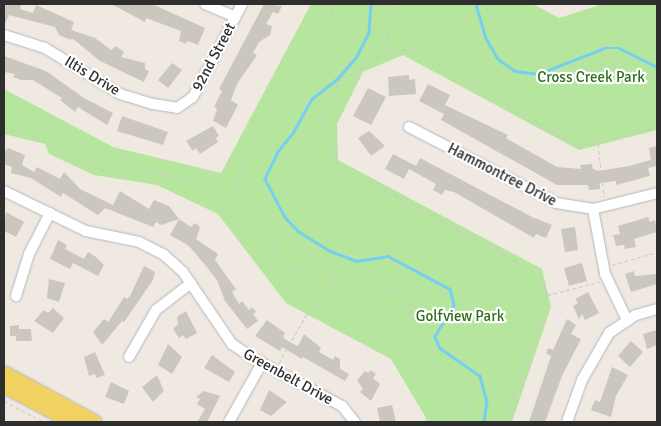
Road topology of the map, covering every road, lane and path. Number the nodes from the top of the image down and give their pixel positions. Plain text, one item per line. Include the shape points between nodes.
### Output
1 (205, 4) edge
2 (242, 4) edge
3 (332, 4) edge
4 (396, 4) edge
5 (235, 17) junction
6 (4, 34) edge
7 (389, 51) junction
8 (183, 107) joint
9 (657, 126) edge
10 (409, 127) dead end
11 (4, 132) edge
12 (598, 143) junction
13 (4, 191) edge
14 (657, 193) edge
15 (604, 207) junction
16 (227, 209) junction
17 (593, 209) junction
18 (50, 213) junction
19 (657, 252) edge
20 (610, 265) dead end
21 (336, 274) junction
22 (608, 279) junction
23 (190, 283) junction
24 (546, 295) junction
25 (16, 296) dead end
26 (657, 309) edge
27 (627, 320) junction
28 (130, 357) dead end
29 (262, 363) junction
30 (276, 371) junction
31 (4, 373) edge
32 (4, 386) edge
33 (4, 401) edge
34 (44, 422) edge
35 (72, 422) edge
36 (95, 422) edge
37 (229, 422) edge
38 (355, 422) edge
39 (459, 422) edge
40 (504, 422) edge
41 (567, 422) edge

1 - 5 street
2 - 5 street, 92nd Street
3 - 16 path via 331,24 322,48 316,58 294,74 272,103 253,140
4 - 7 path via 387,36
5 - 8 street, 92nd Street via 193,97
6 - 8 street, Iltis Drive via 45,48 120,94 153,104
7 - 12 path via 408,49 434,60 579,146
7 - 24 path via 337,82 322,110 322,120 333,137 335,163 540,274
9 - 12 path
10 - 17 street, Hammontree Drive via 542,198 567,206
11 - 16 path via 18,129 26,132 107,172 144,170 193,180
12 - 15 path
13 - 18 street, Greenbelt Drive
14 - 15 street, Hammontree Drive
15 - 17 street, Hammontree Drive
16 - 21 path via 244,228 275,237 276,256 283,267
17 - 22 street via 598,250
18 - 23 street, Greenbelt Drive via 86,231 152,247 174,263
18 - 25 street via 29,254
19 - 20 path
21 - 30 path via 330,295 306,315
21 - 39 path via 388,289 408,302 411,311 404,325 404,334 423,368 462,390 467,407
22 - 24 path
22 - 27 street
23 - 28 street via 156,310
23 - 29 street, Greenbelt Drive via 224,334 243,352
24 - 40 path
26 - 27 street
27 - 41 street via 599,346
29 - 30 street, Greenbelt Drive
29 - 37 street
30 - 38 street, Greenbelt Drive via 342,406
31 - 36 main road
32 - 35 main road
33 - 34 path

